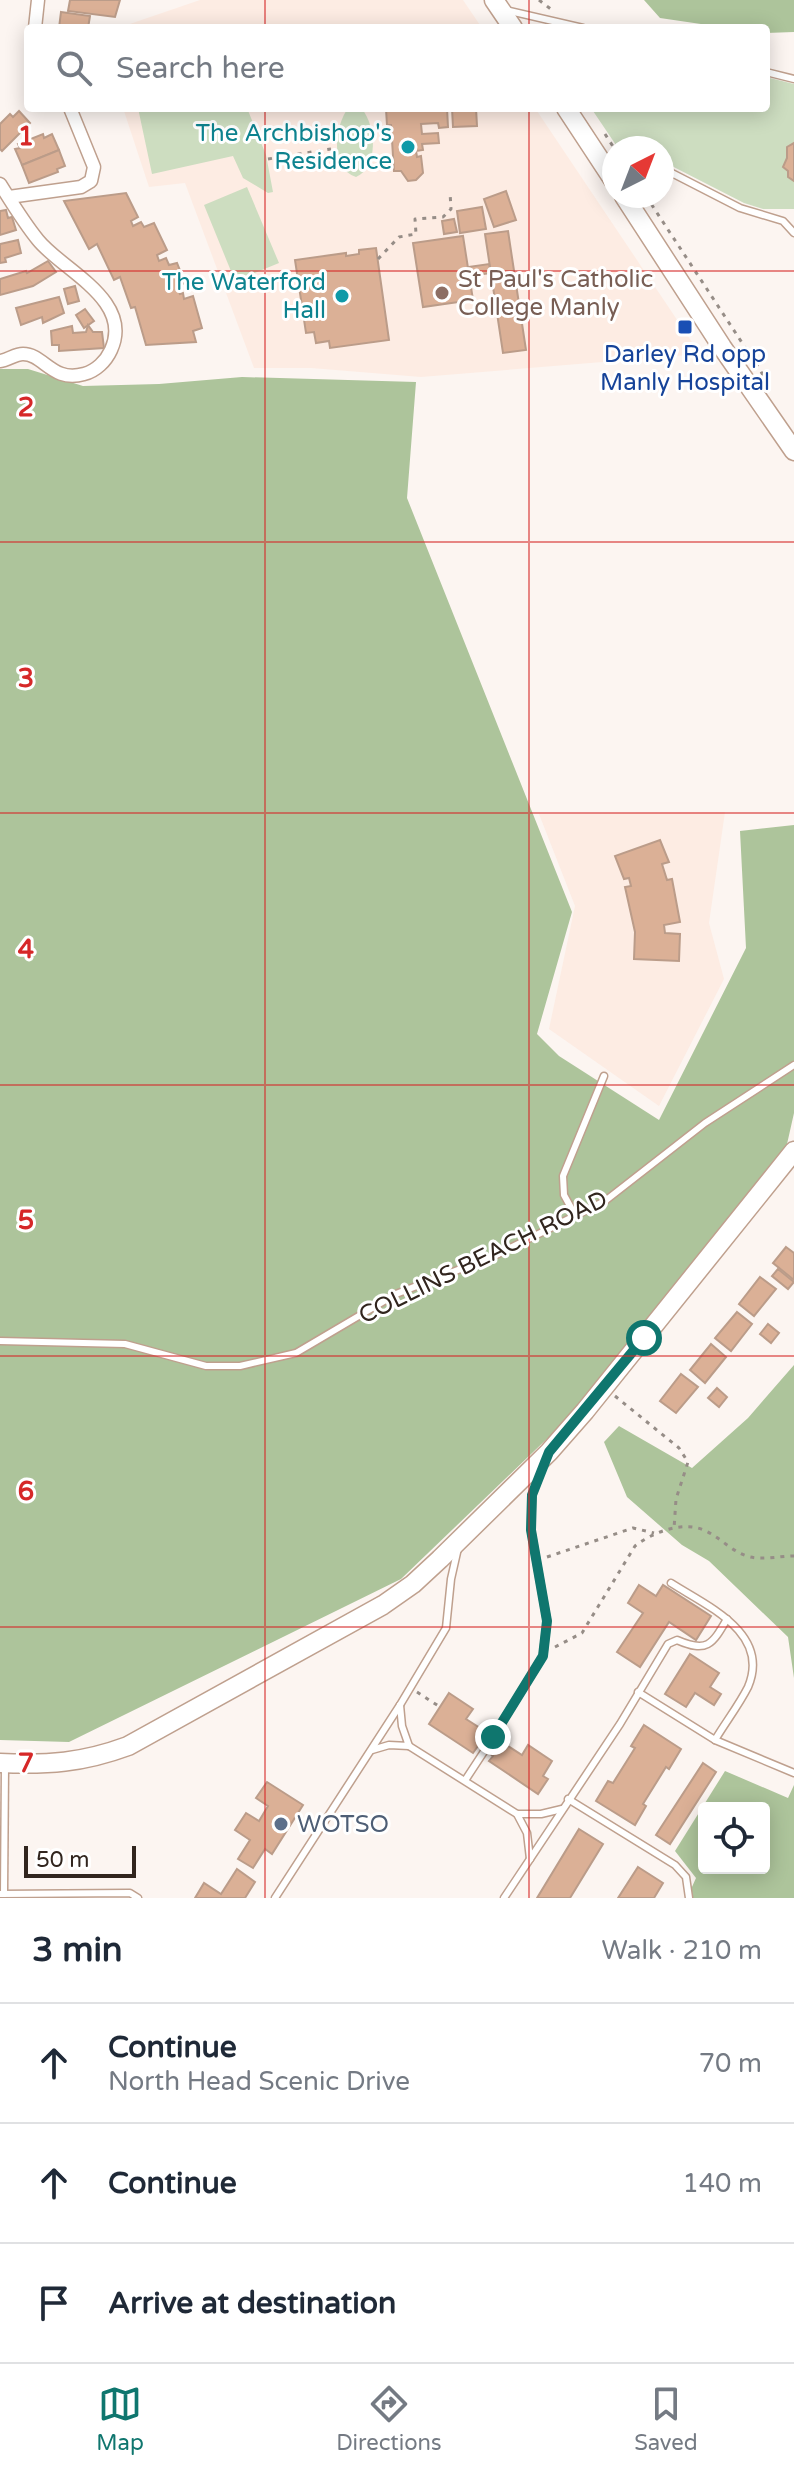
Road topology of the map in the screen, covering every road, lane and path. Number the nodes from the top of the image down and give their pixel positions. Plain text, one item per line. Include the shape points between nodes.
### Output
1 (38, 0) edge
2 (497, 5) edge
3 (35, 24) edge
4 (510, 24) edge
5 (568, 24) edge
6 (770, 73) edge
7 (794, 79) edge
8 (72, 112) edge
9 (569, 112) edge
10 (331, 149) dead end
11 (268, 159) dead end
12 (602, 162) edge
13 (674, 174) edge
14 (0, 184) edge
15 (450, 192) dead end
16 (9, 197) junction
17 (632, 208) edge
18 (654, 208) edge
19 (783, 221) junction
20 (794, 221) edge
21 (794, 233) edge
22 (378, 259) dead end
23 (0, 361) edge
24 (778, 397) dead end
25 (794, 451) edge
26 (794, 1065) edge
27 (604, 1076) dead end
28 (794, 1151) edge
29 (575, 1215) junction
30 (0, 1341) edge
31 (614, 1395) dead end
32 (549, 1452) junction
33 (674, 1529) junction
34 (657, 1534) junction
35 (460, 1537) junction
36 (794, 1556) edge
37 (536, 1561) junction
38 (671, 1583) dead end
39 (727, 1619) junction
40 (543, 1656) junction
41 (638, 1692) junction
42 (425, 1697) dead end
43 (400, 1705) junction
44 (440, 1707) dead end
45 (493, 1737) dead end
46 (715, 1740) junction
47 (409, 1746) junction
48 (485, 1750) dead end
49 (370, 1751) junction
50 (2, 1763) edge
51 (794, 1773) edge
52 (466, 1779) junction
53 (568, 1799) junction
54 (562, 1809) junction
55 (517, 1814) junction
56 (530, 1859) junction
57 (2, 1894) edge
58 (138, 1898) edge
59 (275, 1898) edge
60 (504, 1898) edge
61 (689, 1898) edge

1 - 3 street
2 - 4 street
2 - 5 lane
6 - 7 lane
8 - 16 street via 94,167 91,181
9 - 12 street
10 - 11 path
13 - 19 lane via 740,208
14 - 16 street
15 - 22 path via 451,209 443,217 415,219 416,234 399,237
16 - 23 street via 39,242 98,293 109,309 115,341 108,357 85,374 53,371 24,353
17 - 25 street
18 - 24 path
19 - 20 lane
19 - 21 lane
26 - 29 lane, COLLINS BEACH ROAD via 705,1123 605,1201
27 - 29 lane via 563,1176 564,1195
28 - 32 street
29 - 30 lane, COLLINS BEACH ROAD via 494,1256 396,1294 296,1353 240,1366 206,1366 125,1344
31 - 33 path via 679,1448 688,1462 676,1499
32 - 35 street
32 - 37 lane via 532,1495
33 - 34 path
33 - 36 path via 705,1531 754,1558
34 - 37 path via 633,1528
34 - 40 path via 635,1546 582,1633
35 - 43 lane via 446,1628
35 - 50 street via 413,1584 383,1605 128,1746 65,1763
37 - 40 lane via 547,1621
38 - 39 lane
39 - 41 lane via 705,1647 677,1640 668,1644
39 - 46 lane via 749,1644 752,1674
40 - 45 lane
41 - 46 lane
41 - 53 lane
42 - 44 path
43 - 47 lane
43 - 49 lane
46 - 51 lane
47 - 49 lane
47 - 52 lane
48 - 52 lane
49 - 59 lane
50 - 57 lane
52 - 55 lane
53 - 54 lane
53 - 61 lane via 675,1865 686,1877
54 - 55 lane
54 - 56 lane
55 - 56 lane via 527,1833
56 - 60 lane
57 - 58 lane via 130,1893

